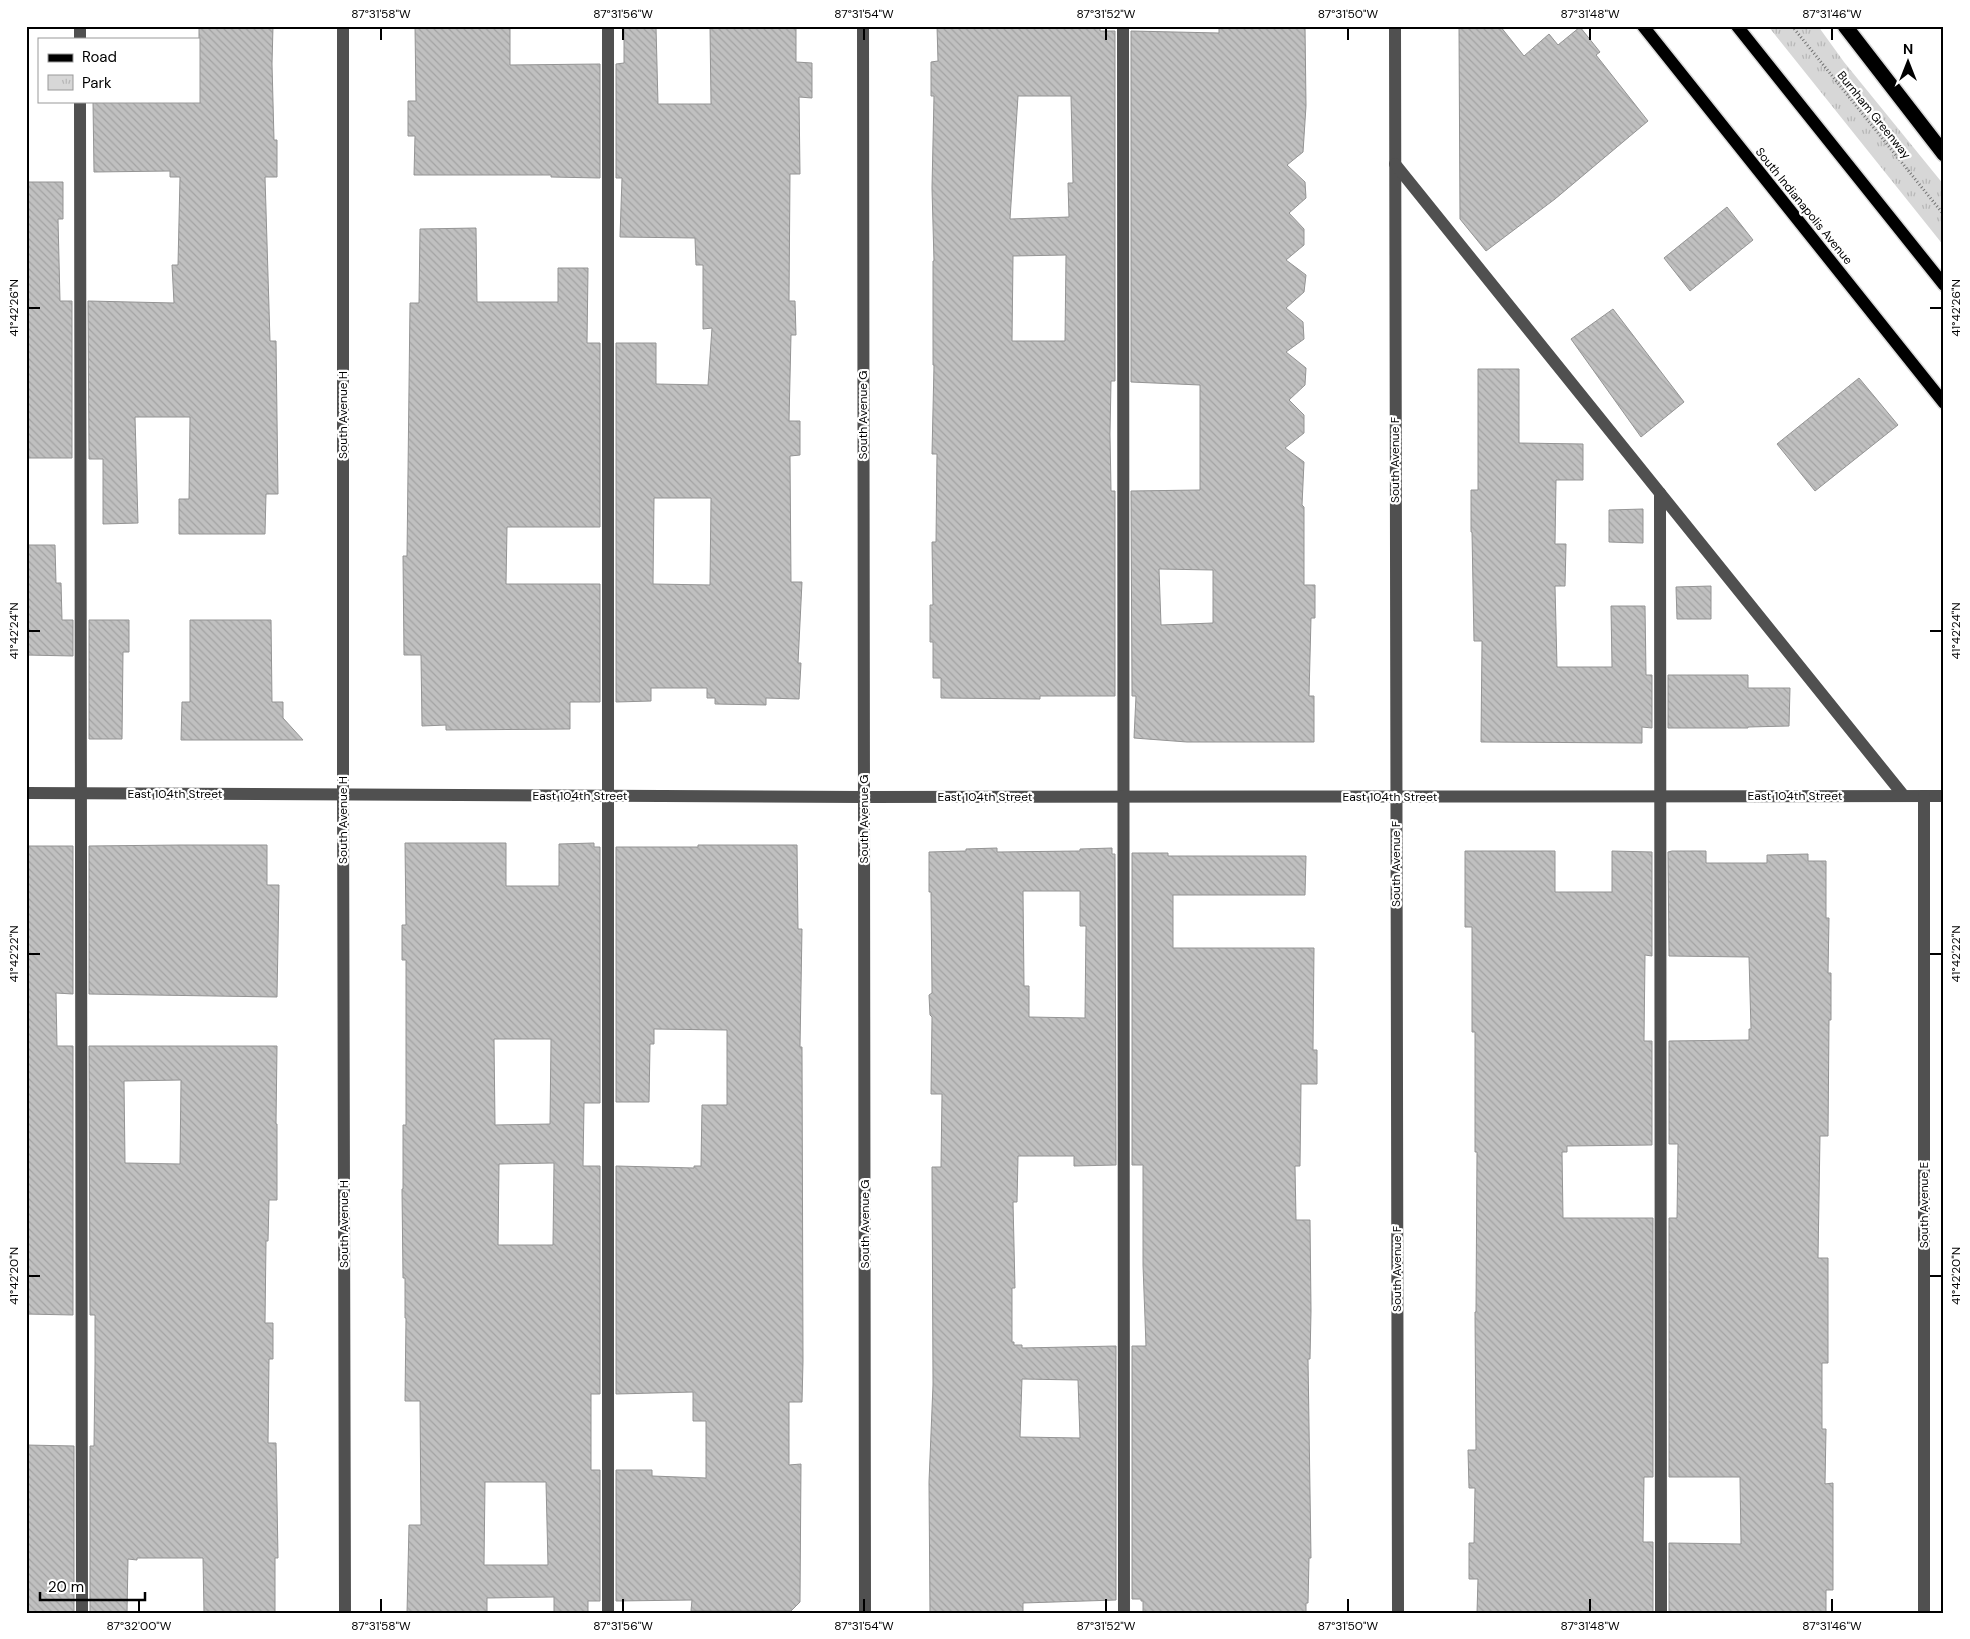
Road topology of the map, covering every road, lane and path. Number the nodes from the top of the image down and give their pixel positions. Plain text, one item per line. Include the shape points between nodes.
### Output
1 (343, 26) edge
2 (608, 26) edge
3 (863, 26) edge
4 (1123, 26) edge
5 (1394, 26) edge
6 (1643, 26) edge
7 (1737, 26) edge
8 (1792, 26) edge
9 (1845, 26) edge
10 (80, 102) edge
11 (1944, 154) edge
12 (1395, 164) junction
13 (1944, 215) edge
14 (1944, 286) edge
15 (1944, 403) edge
16 (1660, 493) junction
17 (26, 793) edge
18 (81, 793) junction
19 (343, 794) junction
20 (608, 796) junction
21 (1661, 796) junction
22 (1904, 796) junction
23 (1924, 796) junction
24 (1944, 796) edge
25 (1124, 797) junction
26 (1396, 797) junction
27 (864, 798) junction
28 (82, 1613) edge
29 (345, 1613) edge
30 (608, 1613) edge
31 (865, 1613) edge
32 (1124, 1613) edge
33 (1398, 1613) edge
34 (1661, 1613) edge
35 (1924, 1613) edge

1 - 19 street, South Avenue H
2 - 20 street
3 - 27 street, South Avenue G
4 - 25 street
5 - 12 street, South Avenue F
6 - 15 main road, South Indianapolis Avenue
7 - 14 main road
8 - 13 path, Burnham Greenway
9 - 11 highway
10 - 18 street
12 - 16 street
12 - 26 street, South Avenue F
16 - 21 street
16 - 22 street
17 - 18 street, East 104th Street
18 - 19 street, East 104th Street
18 - 28 street
19 - 20 street, East 104th Street
19 - 29 street, South Avenue H
20 - 27 street, East 104th Street
20 - 30 street
21 - 22 street, East 104th Street
21 - 26 street, East 104th Street
21 - 34 street
22 - 23 street, East 104th Street
23 - 24 street, East 104th Street
23 - 35 street, South Avenue E
25 - 26 street, East 104th Street
25 - 27 street, East 104th Street
25 - 32 street
26 - 33 street, South Avenue F
27 - 31 street, South Avenue G

